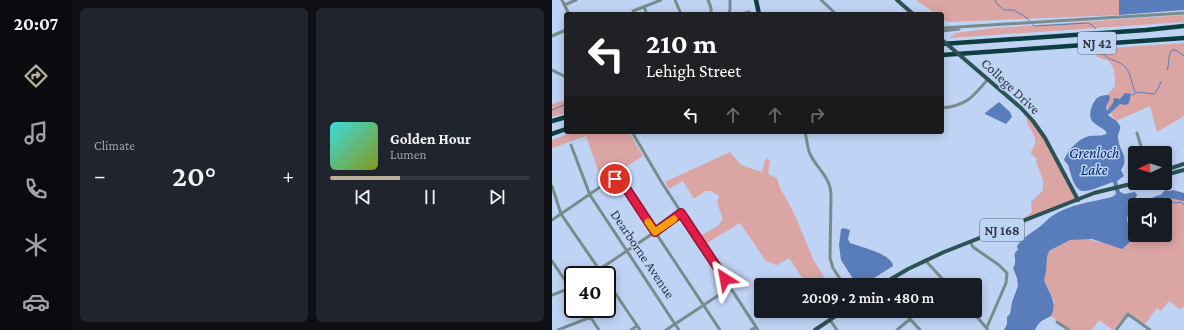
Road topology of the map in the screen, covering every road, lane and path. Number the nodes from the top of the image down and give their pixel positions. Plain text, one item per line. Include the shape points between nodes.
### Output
1 (562, 0) edge
2 (576, 0) edge
3 (661, 0) edge
4 (675, 0) edge
5 (708, 0) edge
6 (731, 0) edge
7 (756, 0) edge
8 (759, 0) edge
9 (821, 0) edge
10 (897, 0) edge
11 (564, 5) junction
12 (644, 7) junction
13 (633, 11) dead end
14 (568, 12) edge
15 (646, 12) edge
16 (680, 12) edge
17 (711, 12) edge
18 (729, 12) edge
19 (759, 12) edge
20 (760, 12) edge
21 (834, 12) edge
22 (911, 12) edge
23 (1184, 13) edge
24 (977, 27) junction
25 (944, 28) edge
26 (1184, 28) edge
27 (564, 31) edge
28 (944, 31) edge
29 (552, 36) edge
30 (1184, 38) edge
31 (944, 42) edge
32 (944, 44) edge
33 (944, 55) edge
34 (552, 70) edge
35 (564, 76) edge
36 (988, 79) junction
37 (944, 108) edge
38 (564, 118) edge
39 (552, 122) edge
40 (564, 130) edge
41 (1137, 133) dead end
42 (552, 134) edge
43 (633, 134) edge
44 (806, 134) edge
45 (572, 145) dead end
46 (1141, 146) edge
47 (1184, 164) edge
48 (1172, 168) edge
49 (1184, 170) edge
50 (1172, 173) edge
51 (1128, 184) edge
52 (552, 186) edge
53 (590, 195) junction
54 (1078, 200) junction
55 (681, 213) junction
56 (561, 214) junction
57 (552, 220) edge
58 (655, 232) junction
59 (970, 242) junction
60 (627, 250) junction
61 (925, 260) junction
62 (552, 261) edge
63 (597, 266) edge
64 (603, 266) edge
65 (564, 277) edge
66 (839, 278) edge
67 (892, 278) edge
68 (942, 278) edge
69 (730, 287) junction
70 (564, 291) edge
71 (616, 294) edge
72 (552, 295) edge
73 (704, 305) junction
74 (588, 318) edge
75 (591, 318) edge
76 (833, 318) edge
77 (978, 318) edge
78 (910, 319) joint
79 (830, 320) junction
80 (1057, 322) dead end
81 (675, 324) junction
82 (637, 326) junction
83 (757, 328) edge
84 (987, 328) edge
85 (558, 330) edge
86 (599, 330) edge
87 (631, 330) edge
88 (640, 330) edge
89 (666, 330) edge
90 (679, 330) edge
91 (720, 330) edge
92 (751, 330) edge
93 (815, 330) edge
94 (837, 330) edge
95 (897, 330) edge
96 (920, 330) edge
97 (1069, 330) edge
98 (1116, 330) edge
99 (1150, 330) edge

1 - 11 street
2 - 11 street
3 - 12 street
4 - 16 street
5 - 17 street
6 - 18 street
7 - 19 highway
8 - 20 highway
9 - 21 street
10 - 22 main road
11 - 14 street
12 - 13 street
12 - 15 street
23 - 24 street
24 - 25 street
24 - 28 street
26 - 32 highway, NJ 42
27 - 29 street
30 - 33 highway, NJ 42
31 - 36 main road, College Drive, bridge
34 - 35 street
36 - 37 street via 967,101
36 - 54 main road, College Drive via 1039,128
38 - 39 highway
40 - 42 highway
41 - 46 street
43 - 55 street
44 - 66 street via 811,155 830,186 830,258
45 - 53 street, Dearborne Avenue
47 - 48 main road
49 - 50 main road
51 - 54 main road, NJ 168
52 - 56 street
53 - 56 street
53 - 58 street via 609,181 619,180
53 - 60 street, Dearborne Avenue
54 - 59 main road, NJ 168
55 - 58 street
55 - 69 street
56 - 57 street
56 - 63 street
58 - 60 street
58 - 73 street
59 - 61 main road, NJ 168
59 - 84 street via 974,248 1003,268 1007,275
60 - 64 street
60 - 81 street, Dearborne Avenue
61 - 67 main road, NJ 168
61 - 68 street
62 - 65 street
69 - 73 street
69 - 83 street
70 - 72 street
71 - 82 street
73 - 81 street
73 - 91 street
74 - 85 street
75 - 86 street
76 - 79 main road
77 - 84 street
78 - 95 street
78 - 96 street
79 - 93 main road
79 - 94 street
80 - 97 street
81 - 89 street
81 - 90 street, Dearborne Avenue
82 - 87 street
82 - 88 street
83 - 92 street
98 - 99 street via 1128,314

